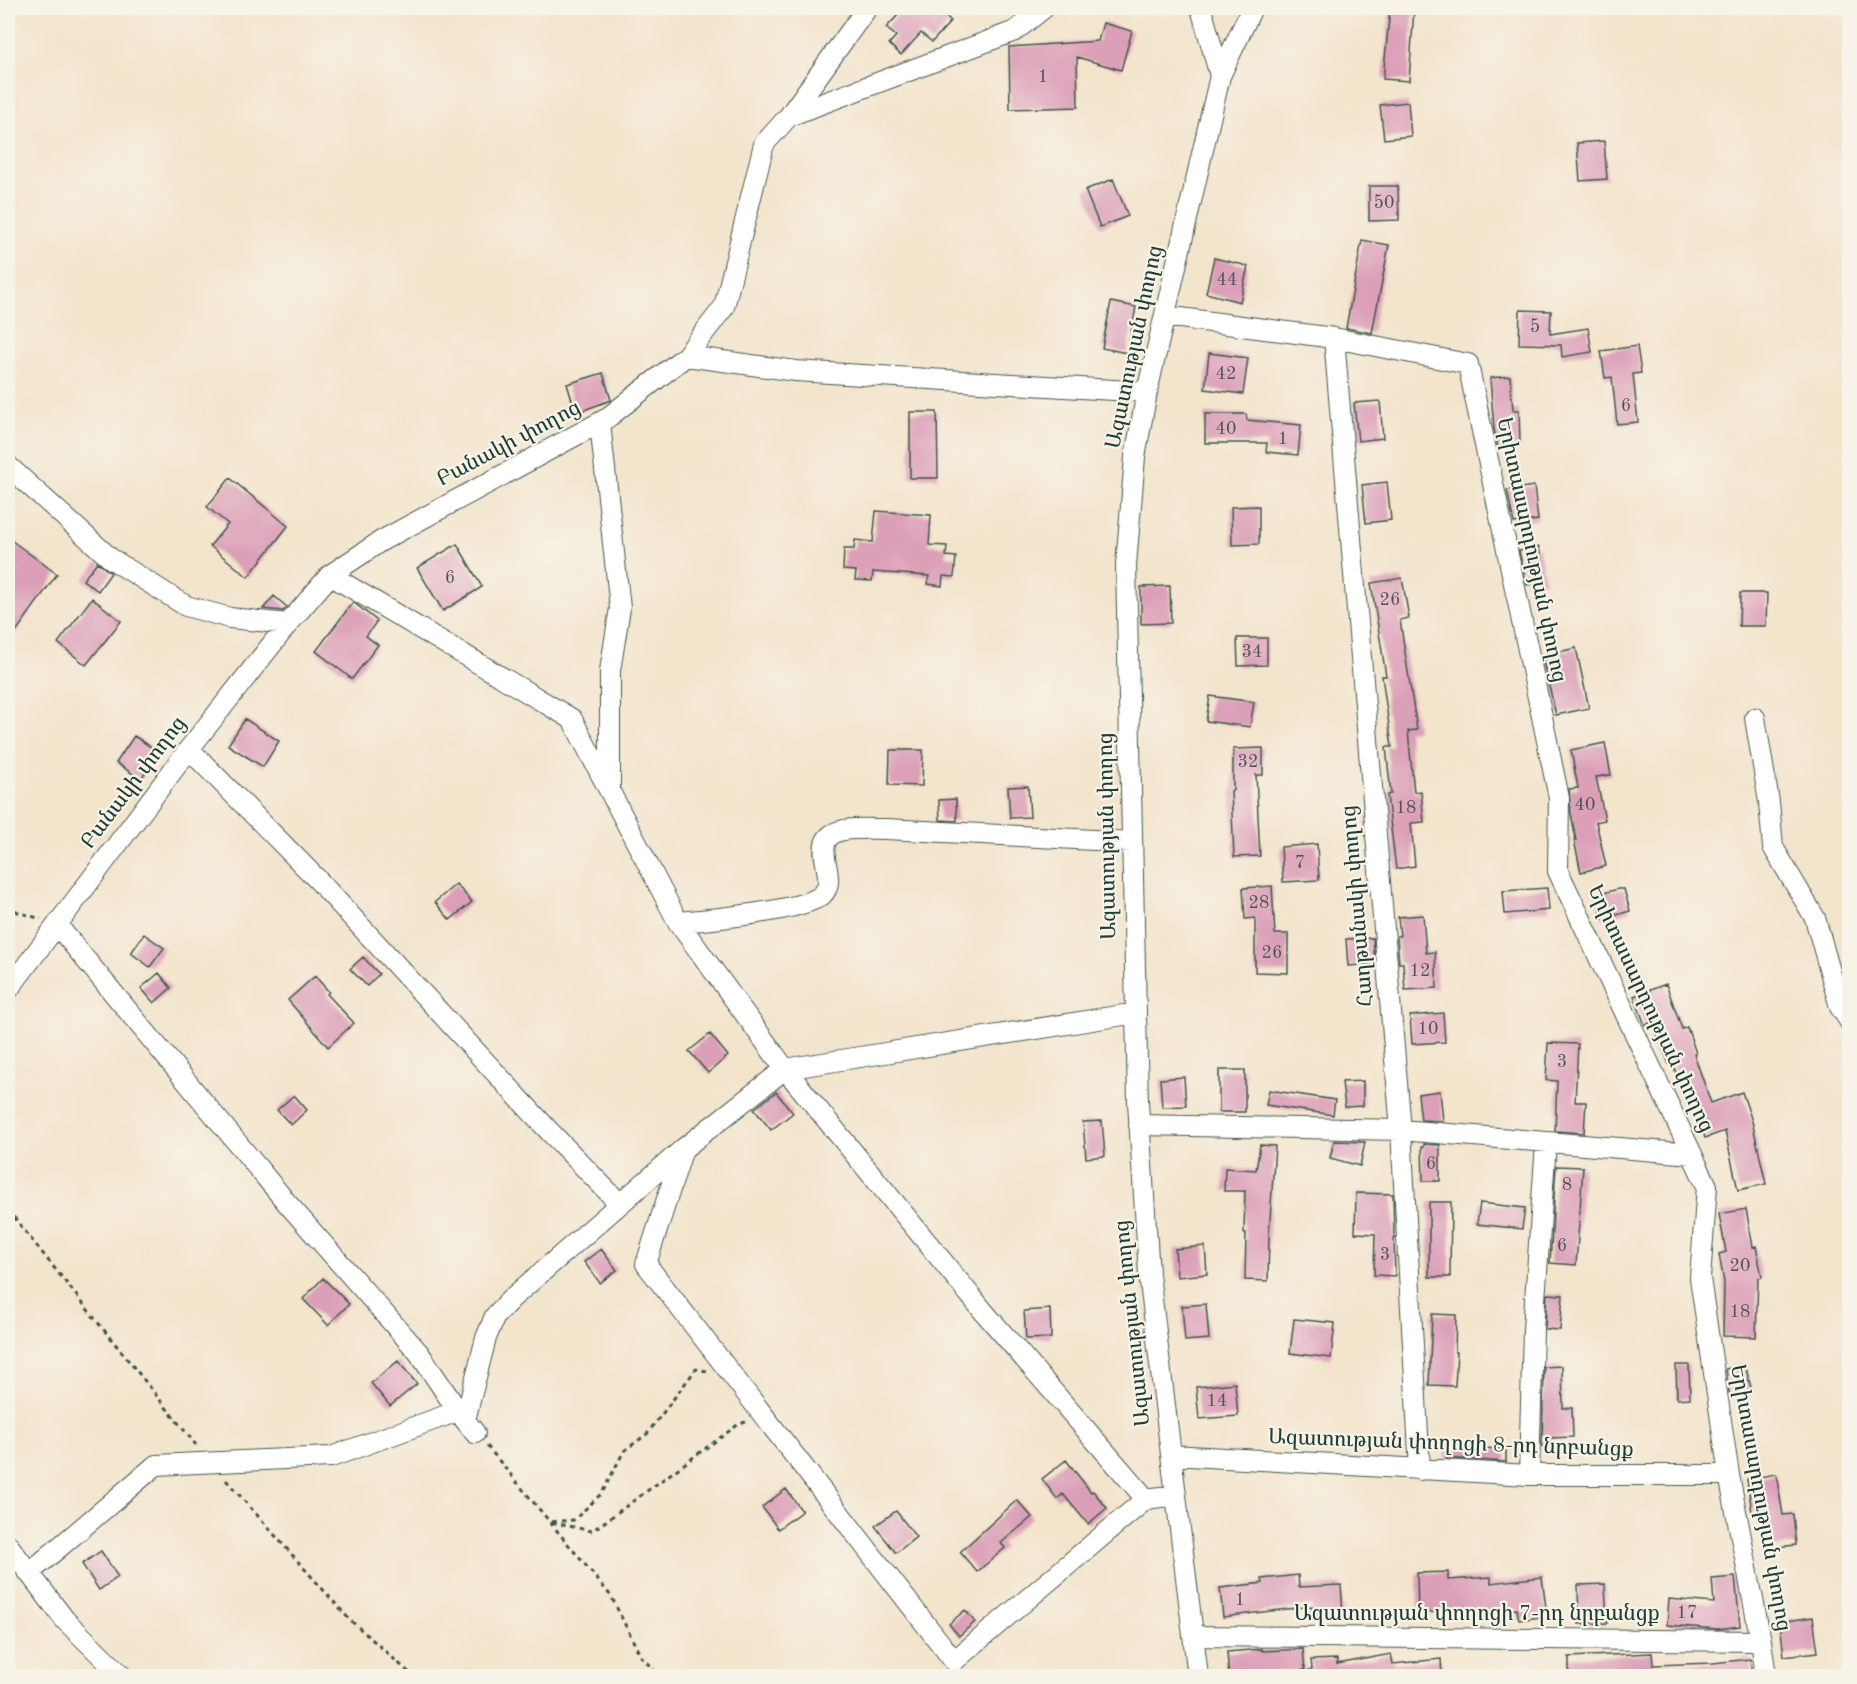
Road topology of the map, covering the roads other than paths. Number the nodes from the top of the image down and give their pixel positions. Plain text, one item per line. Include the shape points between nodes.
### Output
1 (867, 8) edge
2 (1044, 8) edge
3 (1201, 8) edge
4 (1252, 8) edge
5 (1220, 76) junction
6 (789, 116) junction
7 (1165, 316) junction
8 (1334, 338) junction
9 (686, 356) junction
10 (1147, 392) junction
11 (600, 423) junction
12 (8, 466) edge
13 (330, 575) junction
14 (288, 624) junction
15 (1755, 718) dead end
16 (189, 749) junction
17 (610, 791) junction
18 (1132, 842) junction
19 (678, 922) junction
20 (57, 924) junction
21 (8, 990) edge
22 (1136, 1013) junction
23 (1850, 1022) edge
24 (785, 1069) junction
25 (1139, 1125) junction
26 (1401, 1130) junction
27 (1546, 1143) junction
28 (683, 1149) junction
29 (1692, 1154) junction
30 (620, 1204) junction
31 (466, 1421) junction
32 (1171, 1455) junction
33 (1420, 1470) junction
34 (1529, 1475) junction
35 (1729, 1475) junction
36 (1176, 1495) junction
37 (1146, 1499) junction
38 (8, 1545) edge
39 (29, 1573) junction
40 (1193, 1636) junction
41 (1761, 1641) junction
42 (122, 1677) edge
43 (1198, 1677) edge
44 (1766, 1677) edge

1 - 6 street
2 - 6 street, Բանակի փողոց via 1016,31
3 - 5 street
4 - 5 street, Ազատության փողոց
5 - 7 street, Ազատության փողոց
6 - 9 street, Բանակի փողոց via 764,144 724,307
7 - 8 street
7 - 10 street, Ազատության փողոց
8 - 26 street, Հաղթանակի փողոց
8 - 29 street, Երիտասարդության փողոց via 1468,364 1559,798 1558,871
9 - 10 street via 796,371
9 - 11 street, Բանակի փողոց
10 - 18 street, Ազատության փողոց via 1135,457 1126,565
11 - 13 street, Բանակի փողոց via 381,541
11 - 17 street via 620,608 610,671
12 - 14 street via 110,558 186,606 230,618
13 - 14 street, Բանակի փողոց
13 - 17 street via 572,719
14 - 16 street, Բանակի փողոց
15 - 23 street via 1773,847 1815,918 1840,1007
16 - 20 street, Բանակի փողոց
16 - 30 street via 316,878
17 - 19 street
18 - 19 street via 846,830 826,839 828,883 815,900 759,913
18 - 22 street, Ազատության փողոց
19 - 24 street
20 - 21 street, Բանակի փողոց
20 - 31 street via 287,1203 419,1353
22 - 24 street
22 - 25 street, Ազատության փողոց
24 - 28 street
24 - 37 street via 984,1312
25 - 26 street
25 - 32 street, Ազատության փողոց via 1149,1275
26 - 27 street
26 - 33 street, Հաղթանակի փողոց
27 - 29 street
27 - 34 street via 1533,1329
28 - 30 street
28 - 37 street via 646,1264 954,1661
29 - 35 street, Երիտասարդության փողոց via 1707,1186 1700,1278
30 - 31 street via 495,1316
31 - 39 street via 331,1457 156,1465
32 - 33 street, Ազատության փողոցի 8-րդ նրբանցք
32 - 36 street, Ազատության փողոց
33 - 34 street, Ազատության փողոցի 8-րդ նրբանցք
34 - 35 street, Ազատության փողոցի 8-րդ նրբանցք
35 - 41 street, Երիտասարդության փողոց
36 - 37 street
36 - 40 street, Ազատության փողոց
38 - 39 street
39 - 42 street via 65,1620
40 - 41 street, Ազատության փողոցի 7-րդ նրբանցք
40 - 43 street, Ազատության փողոց
41 - 44 street, Երիտասարդության փողոց

